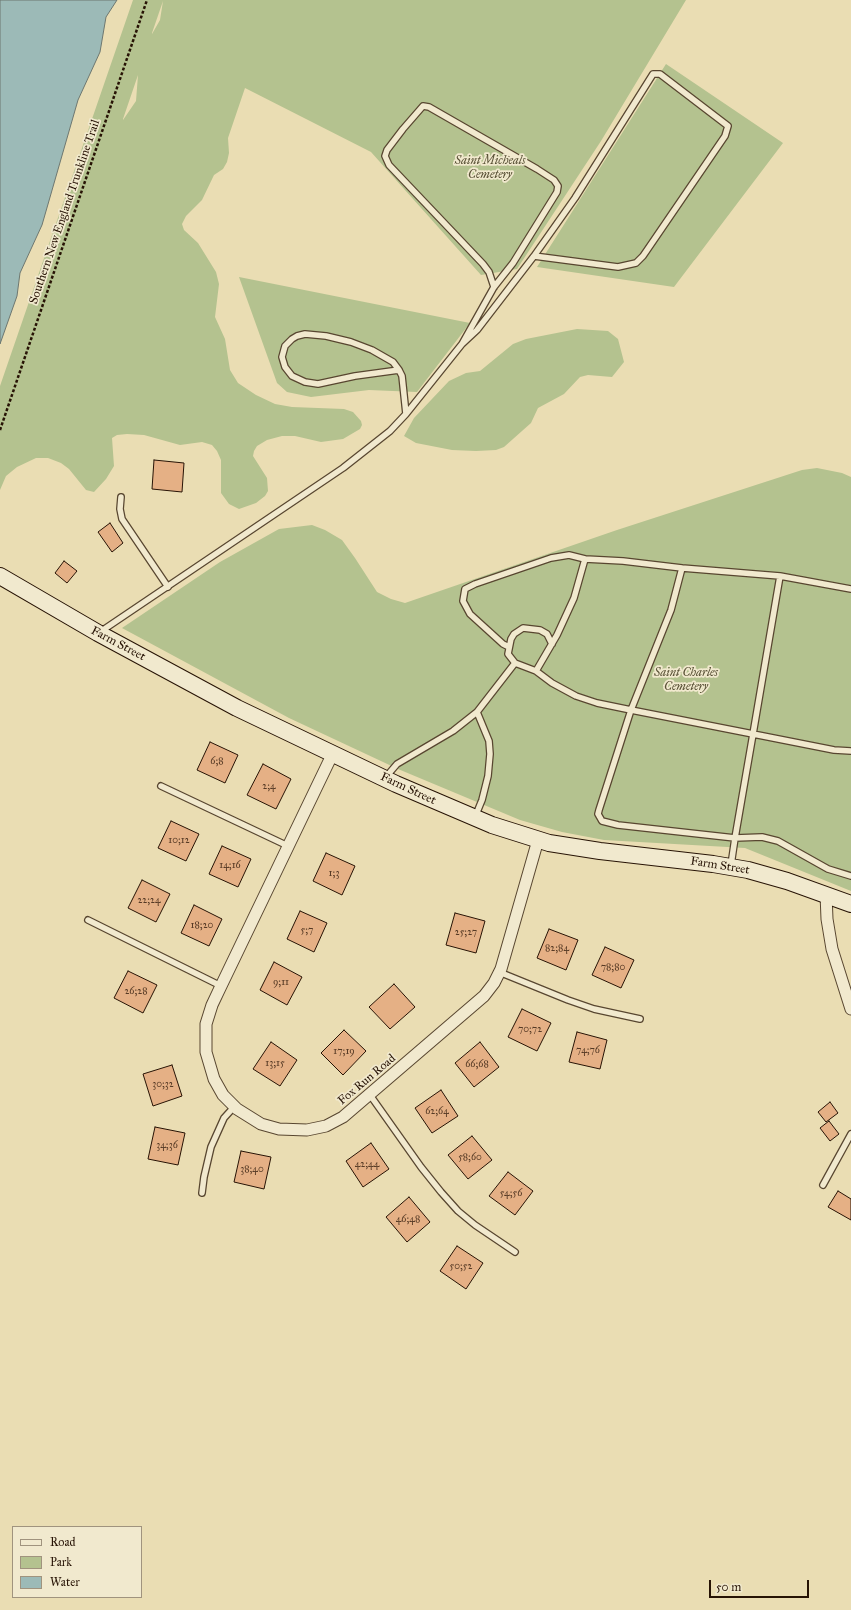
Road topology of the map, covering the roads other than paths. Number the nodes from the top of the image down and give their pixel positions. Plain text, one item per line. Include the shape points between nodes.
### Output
1 (534, 256) junction
2 (494, 287) junction
3 (462, 344) junction
4 (399, 370) junction
5 (406, 414) junction
6 (121, 497) dead end
7 (585, 559) junction
8 (682, 568) junction
9 (0, 576) edge
10 (780, 576) junction
11 (168, 587) junction
12 (851, 589) edge
13 (98, 633) junction
14 (552, 644) junction
15 (508, 646) junction
16 (515, 663) junction
17 (536, 671) junction
18 (631, 710) junction
19 (477, 712) junction
20 (753, 734) junction
21 (851, 751) edge
22 (333, 754) junction
23 (385, 778) junction
24 (161, 786) dead end
25 (475, 818) junction
26 (735, 838) junction
27 (538, 840) junction
28 (288, 846) junction
29 (730, 867) junction
30 (851, 876) edge
31 (826, 894) junction
32 (851, 904) edge
33 (88, 920) dead end
34 (499, 972) junction
35 (221, 986) junction
36 (851, 1009) edge
37 (640, 1019) dead end
38 (370, 1095) junction
39 (234, 1107) junction
40 (851, 1134) edge
41 (823, 1185) dead end
42 (202, 1193) dead end
43 (515, 1252) dead end

1 - 1 lane via 575,198 653,74 660,74 728,126 721,142 644,256 636,263 618,267
1 - 3 lane via 477,330
2 - 2 lane via 513,263 557,192 558,186 554,180 537,169 429,107 423,106 387,150 385,156 389,165 483,264
2 - 3 lane
3 - 5 lane
4 - 4 lane via 393,362 372,350 326,336 297,336 286,346 282,357 285,367 292,376 318,384
4 - 5 lane via 402,376
5 - 11 lane via 390,431 343,468
6 - 11 lane via 122,519
7 - 8 lane
7 - 14 lane via 574,598
7 - 15 lane via 569,555 551,558 465,589 463,601 470,614
8 - 10 lane
8 - 18 lane via 671,610
9 - 13 street, Farm Street
10 - 12 lane
10 - 20 lane
11 - 13 lane
13 - 22 street, Farm Street via 237,708
14 - 15 lane via 547,634 540,630 523,628 514,634
14 - 17 lane
15 - 16 lane via 508,654
16 - 17 lane
16 - 19 lane
17 - 18 lane via 576,696
18 - 20 lane
18 - 26 lane via 599,810 598,814 602,821
19 - 23 lane via 453,731 397,764
19 - 25 lane via 489,741 490,754 488,776
20 - 21 lane
20 - 26 lane
22 - 23 street, Farm Street
22 - 28 street, Fox Run Road
23 - 25 street, Farm Street
24 - 28 lane
25 - 27 street, Farm Street
26 - 29 lane
26 - 30 lane via 762,837 778,841 828,869
27 - 29 street, Farm Street via 600,851
27 - 34 street, Fox Run Road
28 - 35 street, Fox Run Road
29 - 31 street, Farm Street
31 - 32 street, Farm Street
31 - 36 street via 832,949
33 - 35 lane
34 - 37 lane via 594,1009
34 - 38 street, Fox Run Road via 484,996
35 - 39 street, Fox Run Road via 206,1024 206,1052 214,1079
38 - 39 street, Fox Run Road via 335,1122 303,1130 265,1126
38 - 43 lane via 441,1192 469,1220
39 - 42 lane via 224,1118 211,1147
40 - 41 lane

